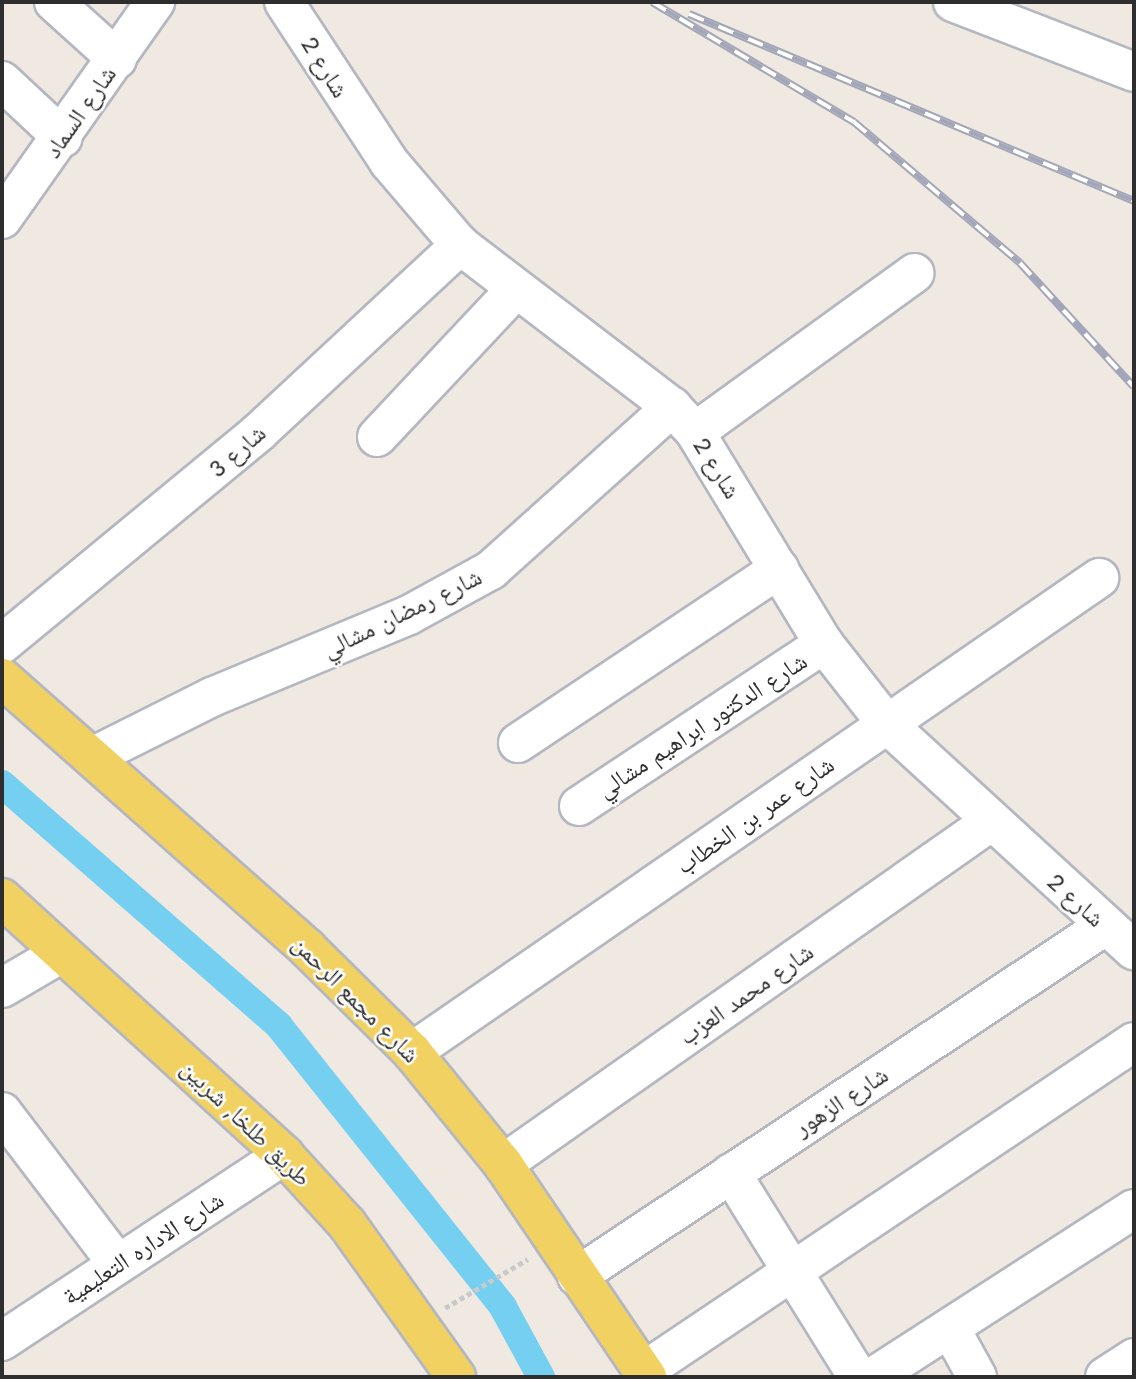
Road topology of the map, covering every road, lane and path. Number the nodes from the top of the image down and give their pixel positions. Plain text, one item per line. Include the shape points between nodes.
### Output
1 (54, 2) edge
2 (155, 2) edge
3 (284, 2) edge
4 (953, 2) edge
5 (117, 59) junction
6 (1134, 72) edge
7 (2, 81) edge
8 (63, 138) junction
9 (2, 219) edge
10 (460, 245) junction
11 (915, 273) dead end
12 (516, 289) junction
13 (683, 419) junction
14 (377, 438) dead end
15 (779, 569) junction
16 (1098, 578) dead end
17 (2, 644) edge
18 (824, 644) junction
19 (2, 678) edge
20 (887, 724) junction
21 (518, 743) dead end
22 (92, 757) junction
23 (579, 806) dead end
24 (989, 823) junction
25 (2, 898) edge
26 (1105, 926) junction
27 (1134, 950) edge
28 (62, 953) junction
29 (2, 988) edge
30 (1134, 1042) edge
31 (412, 1052) junction
32 (2, 1112) edge
33 (284, 1155) junction
34 (503, 1164) junction
35 (732, 1173) junction
36 (1134, 1209) edge
37 (534, 1256) dead end
38 (118, 1264) junction
39 (792, 1271) junction
40 (577, 1276) junction
41 (451, 1304) dead end
42 (950, 1328) junction
43 (4, 1334) edge
44 (1134, 1358) edge
45 (645, 1374) edge
46 (456, 1377) edge
47 (858, 1377) edge
48 (873, 1377) edge
49 (977, 1377) edge
50 (1105, 1377) edge

1 - 5 street
2 - 5 street, شارع السماد
3 - 10 street, شارع 2 via 389,162
4 - 6 street
5 - 8 street, شارع السماد
7 - 8 street
8 - 9 street, شارع السماد
10 - 12 street, شارع 2
10 - 17 street, شارع 3 via 259,432
11 - 13 street, شارع رمضان مشالي
12 - 13 street, شارع 2
12 - 14 street
13 - 15 street, شارع 2
13 - 22 street, شارع رمضان مشالي via 491,570 409,615 212,697
15 - 18 street, شارع 2
15 - 21 street
16 - 20 street, شارع عمر بن الخطاب
18 - 20 street, شارع 2
18 - 23 street, شارع الدكتور ابراهيم مشالي
19 - 22 main road, شارع مجمع الرحمن
20 - 24 street, شارع 2
20 - 31 street, شارع عمر بن الخطاب
22 - 31 main road, شارع مجمع الرحمن via 308,949
24 - 26 street, شارع 2
24 - 34 street, شارع محمد العزب
25 - 28 main road, طريق طلخا, شربين
26 - 27 street, شارع 2
26 - 35 street, شارع الزهور
28 - 29 street
28 - 33 main road, طريق طلخا, شربين
30 - 39 street
31 - 34 main road, شارع مجمع الرحمن
32 - 38 street
33 - 38 street, شارع الاداره التعليمية
33 - 46 main road, طريق طلخا, شربين via 347,1224
34 - 40 main road, شارع مجمع الرحمن
35 - 39 street
35 - 40 street, شارع الزهور
36 - 42 street
37 - 41 path
38 - 43 street, شارع الاداره التعليمية
39 - 45 street
39 - 47 street
40 - 45 main road, شارع مجمع الرحمن
42 - 48 street
42 - 49 street
44 - 50 street

